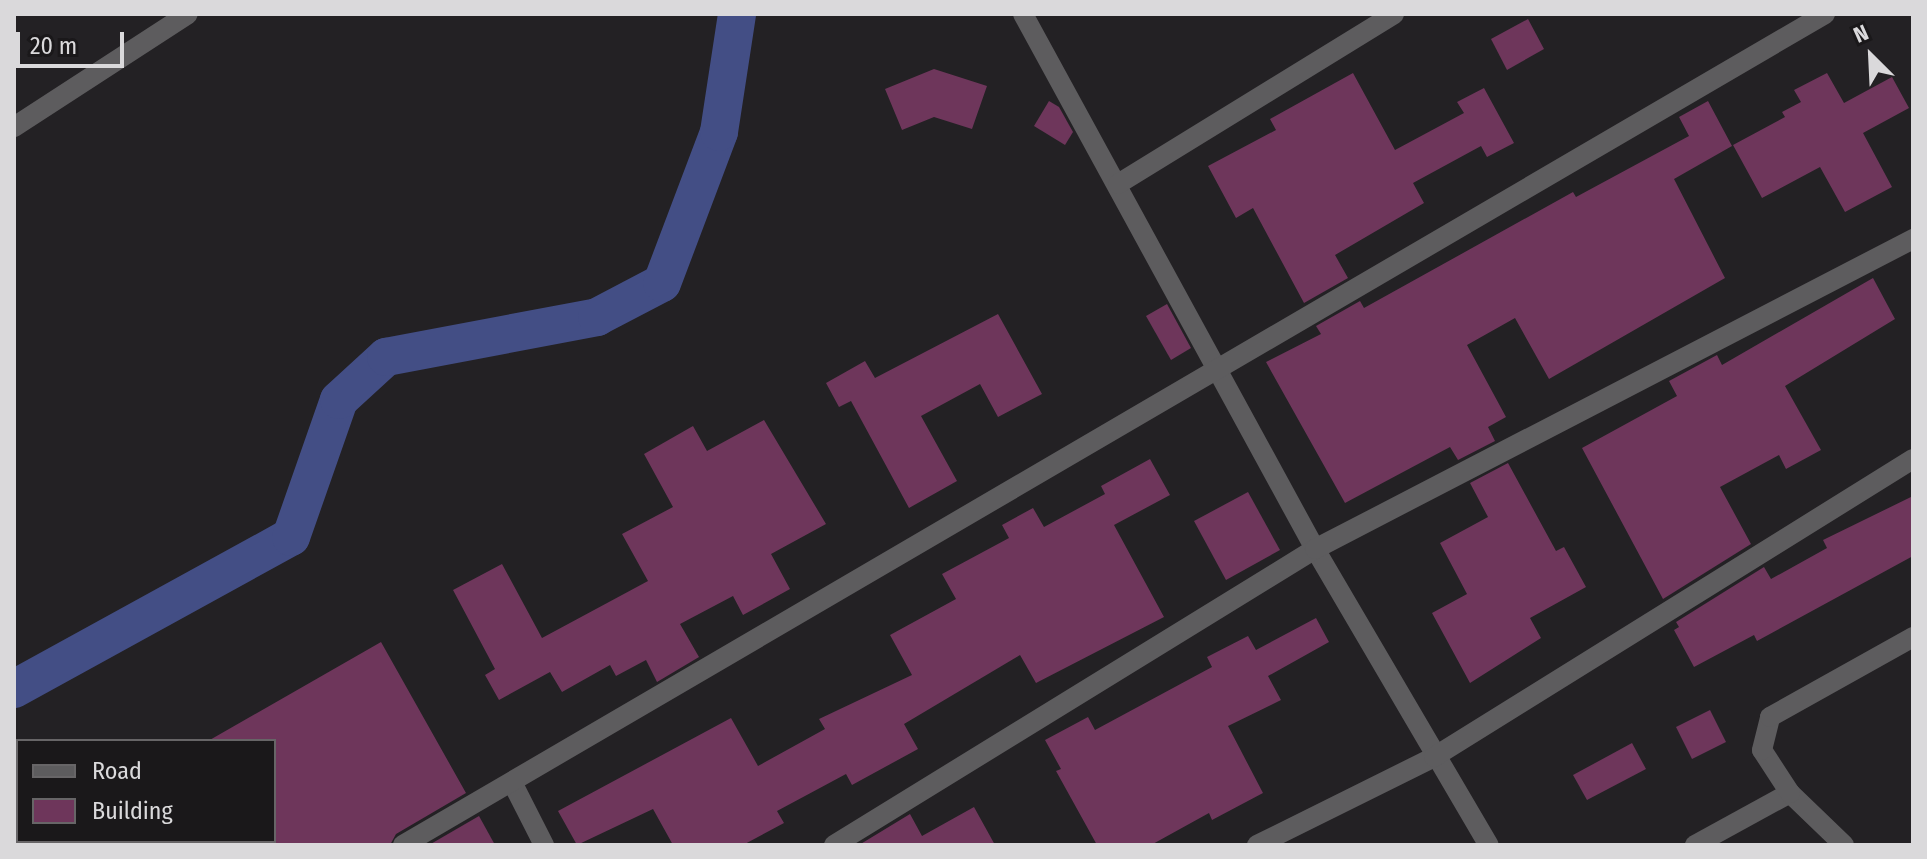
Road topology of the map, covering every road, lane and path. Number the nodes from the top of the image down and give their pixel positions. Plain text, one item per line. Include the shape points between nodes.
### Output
1 (188, 14) edge
2 (1023, 14) edge
3 (1394, 14) edge
4 (1825, 14) edge
5 (14, 127) edge
6 (1118, 184) junction
7 (1913, 239) edge
8 (1218, 369) junction
9 (1913, 459) edge
10 (1315, 549) junction
11 (1913, 637) edge
12 (1434, 757) junction
13 (512, 782) junction
14 (1790, 793) junction
15 (403, 845) edge
16 (544, 845) edge
17 (834, 845) edge
18 (1257, 845) edge
19 (1489, 845) edge
20 (1695, 845) edge
21 (1844, 845) edge

1 - 5 street
2 - 6 street
3 - 6 street
4 - 8 street
6 - 8 street
7 - 10 street
8 - 10 street
8 - 13 street
9 - 12 street
10 - 12 street
10 - 17 street
11 - 14 street via 1770,717 1762,750
12 - 18 street
12 - 19 street
13 - 15 street
13 - 16 street
14 - 20 street
14 - 21 street

